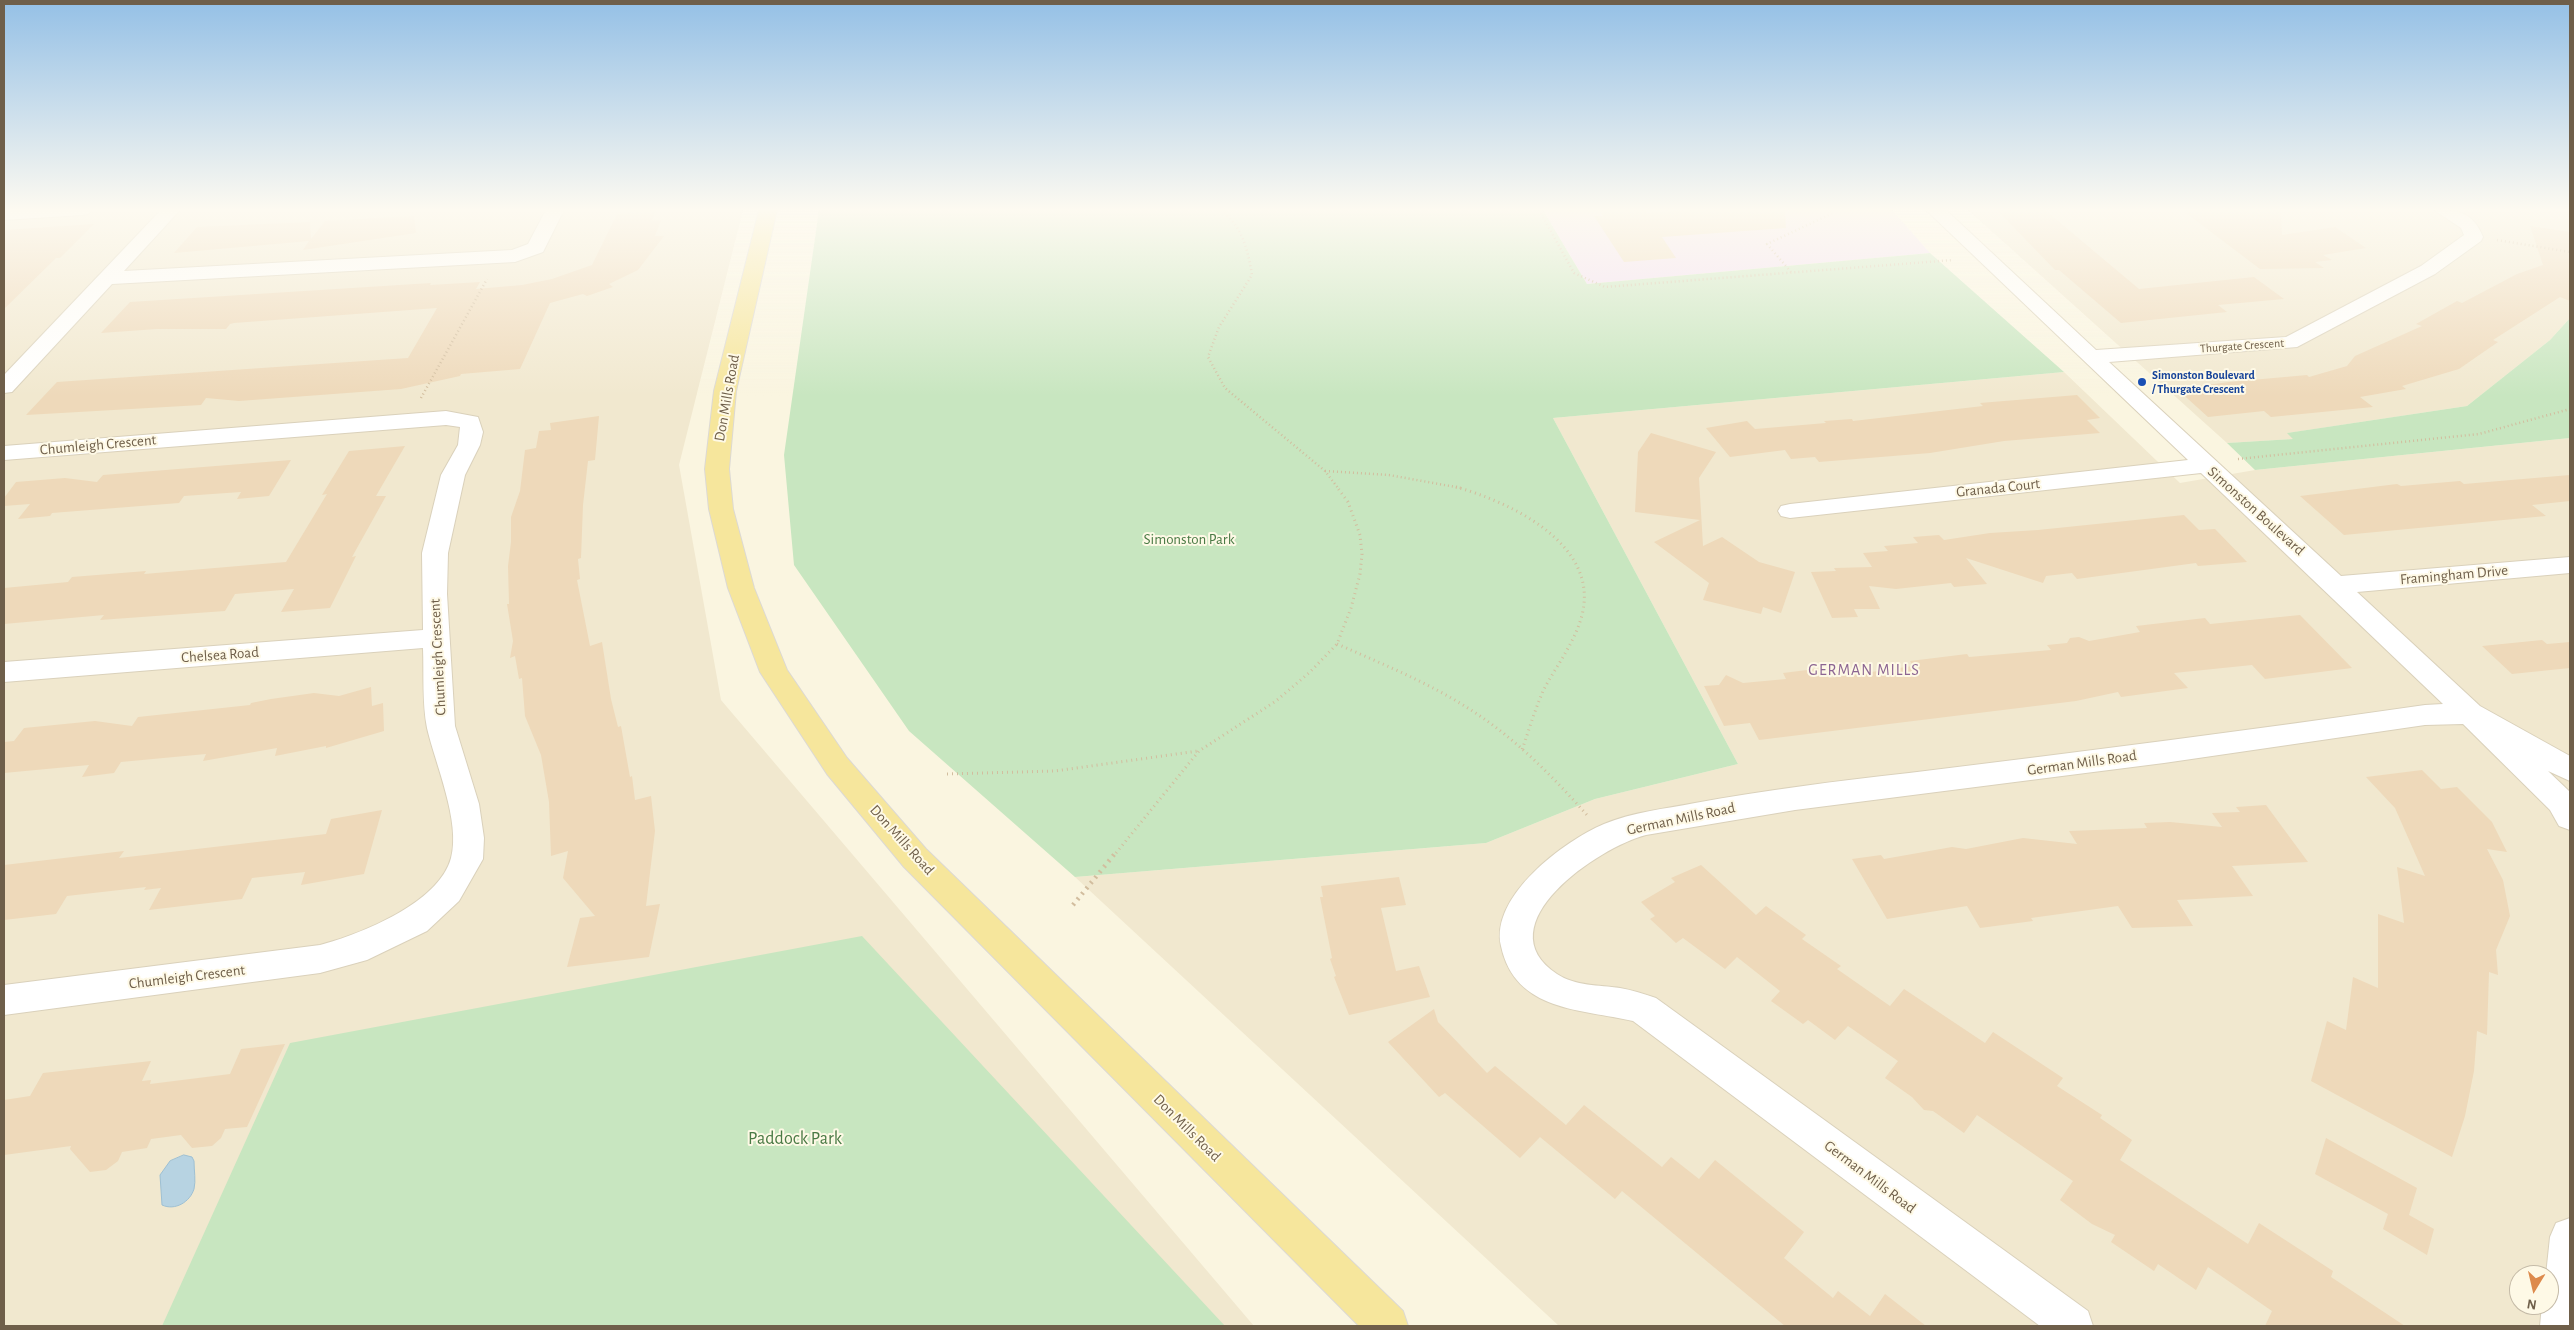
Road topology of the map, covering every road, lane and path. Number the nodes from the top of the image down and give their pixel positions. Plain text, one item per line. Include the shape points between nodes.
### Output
1 (112, 272) edge
2 (212, 272) edge
3 (490, 272) edge
4 (754, 272) edge
5 (1252, 272) edge
6 (1573, 272) edge
7 (1791, 272) edge
8 (2000, 272) edge
9 (2424, 272) edge
10 (106, 278) junction
11 (2090, 357) junction
12 (4, 387) edge
13 (2570, 410) edge
14 (409, 420) junction
15 (4, 453) edge
16 (2238, 459) dead end
17 (2206, 464) junction
18 (1325, 471) junction
19 (1790, 511) dead end
20 (2570, 565) edge
21 (2337, 585) junction
22 (436, 638) junction
23 (1336, 644) junction
24 (4, 672) edge
25 (2471, 714) junction
26 (1522, 750) junction
27 (1199, 751) junction
28 (2570, 770) edge
29 (947, 774) dead end
30 (2570, 818) edge
31 (1606, 836) junction
32 (1073, 905) dead end
33 (4, 1000) edge
34 (2570, 1237) edge
35 (1388, 1326) edge
36 (2073, 1326) edge
37 (2560, 1326) edge

1 - 10 street
2 - 10 street
3 - 14 path
4 - 35 main road, Don Mills Road via 726,391 717,469 721,509 741,588 774,672 837,766 915,858
5 - 18 path via 1219,327 1208,357 1225,388
6 - 7 path via 1606,286
8 - 11 street, Simonston Boulevard
9 - 11 street, Thurgate Crescent via 2290,343
10 - 12 street
11 - 17 street, Simonston Boulevard
13 - 16 path via 2479,434
14 - 15 street, Chumleigh Crescent
14 - 22 street, Chumleigh Crescent via 463,419 470,422 472,432 469,445 453,475 435,553
17 - 19 street, Granada Court
17 - 21 street, Simonston Boulevard
18 - 23 path via 1348,502 1360,535 1362,554 1351,608
18 - 26 path via 1392,476 1472,491 1516,510 1541,526 1571,558 1584,593 1580,622 1539,702
20 - 21 street, Framingham Drive
21 - 25 street, Simonston Boulevard
22 - 24 street, Chelsea Road
22 - 33 street, Chumleigh Crescent via 441,726 464,804 468,838 467,859 456,880 434,905 397,931 355,950 320,960
23 - 26 path via 1444,694 1485,720
23 - 27 path via 1276,702
25 - 28 street, German Mills Road
25 - 30 street, Simonston Boulevard via 2561,802
25 - 31 street, German Mills Road via 2425,714 2042,768 1788,799 1645,824
26 - 31 path via 1564,789
27 - 29 path via 1056,771
27 - 32 path
31 - 36 street, German Mills Road via 1541,885 1522,911 1517,924 1517,945 1533,973 1554,989 1570,995 1588,1000 1609,999 1644,1009
34 - 37 street

